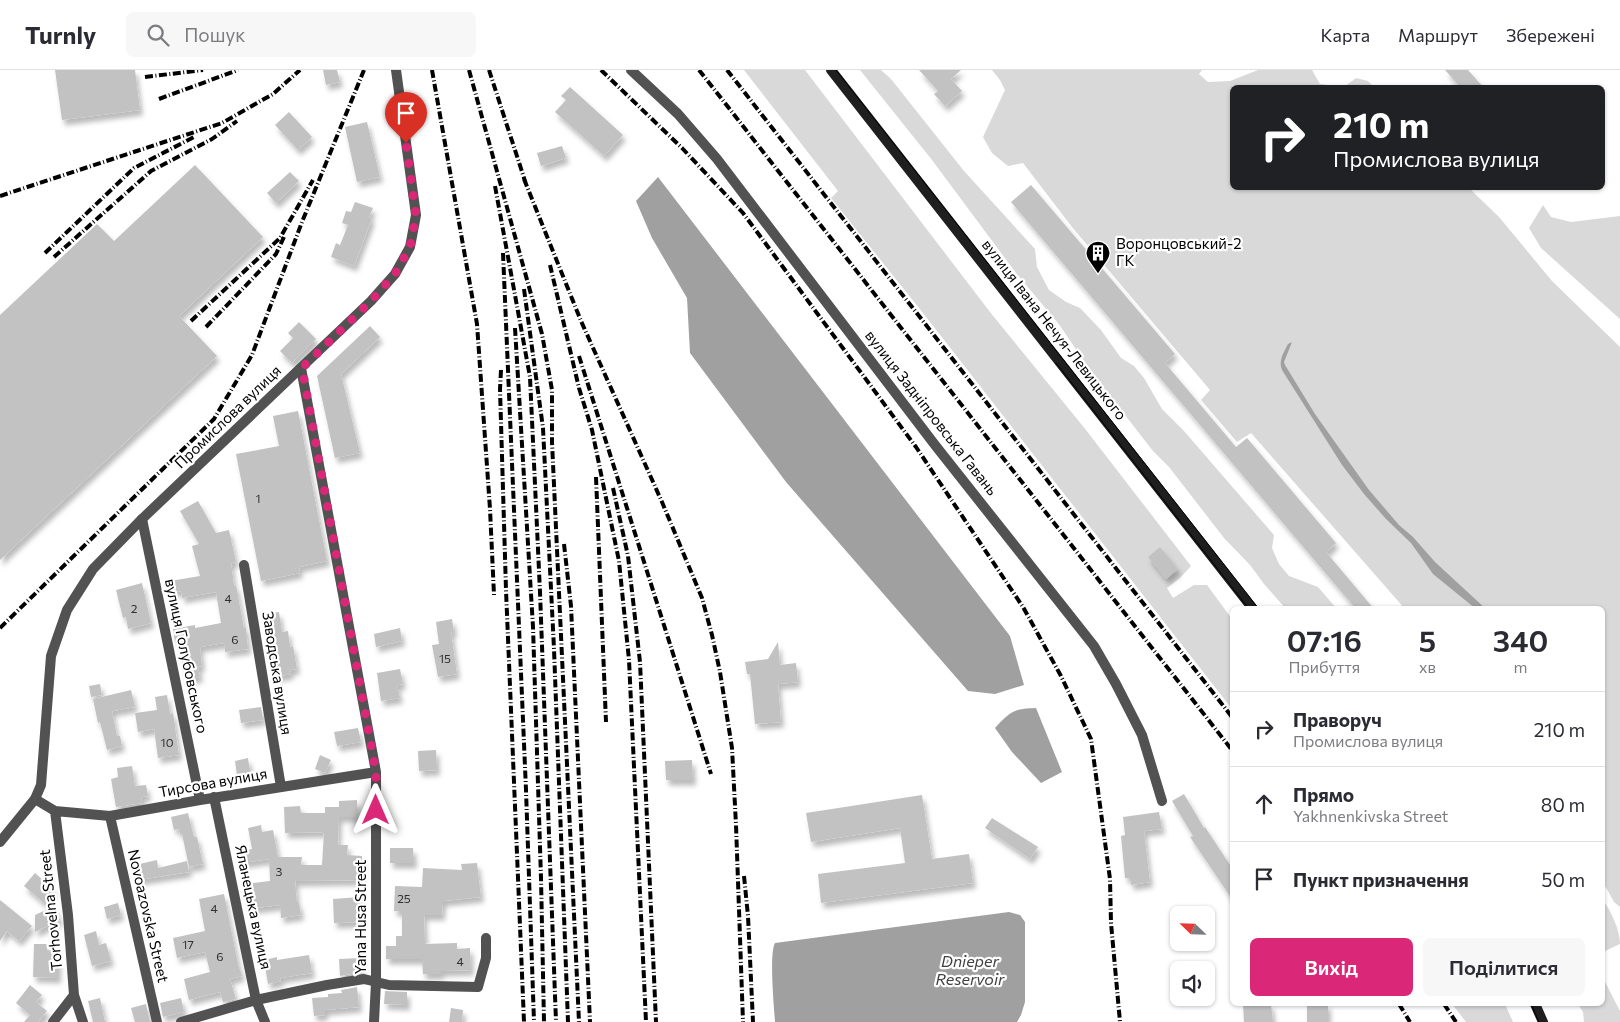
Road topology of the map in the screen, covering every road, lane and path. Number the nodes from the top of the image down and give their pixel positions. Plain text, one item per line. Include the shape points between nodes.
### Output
1 (396, 70) edge
2 (631, 70) edge
3 (831, 70) edge
4 (302, 368) junction
5 (142, 519) junction
6 (244, 565) dead end
7 (1251, 606) edge
8 (376, 772) junction
9 (281, 787) junction
10 (214, 797) junction
11 (35, 799) junction
12 (200, 800) junction
13 (1162, 801) dead end
14 (55, 811) junction
15 (110, 816) junction
16 (0, 842) edge
17 (486, 938) dead end
18 (376, 982) junction
19 (74, 994) junction
20 (256, 1000) junction
21 (1536, 1006) edge
22 (53, 1022) edge
23 (82, 1022) edge
24 (157, 1022) edge
25 (181, 1022) edge
26 (265, 1022) edge
27 (374, 1022) edge
28 (1543, 1022) edge

1 - 4 street, Промислова вулиця via 416,216 410,247 395,274 371,301
2 - 13 street, вулиця Задніпровська Гавань via 678,114 718,159 935,445 1094,646 1142,735
3 - 7 main road, вулиця Івана Нечуя-Левицького
4 - 5 street, Промислова вулиця
4 - 8 street, Yana Husa Street
5 - 11 street, Промислова вулиця via 93,569 67,610 51,656 43,770
5 - 12 street, вулиця Голубовського
6 - 9 street, Заводська вулиця
8 - 9 street, Тирсова вулиця
8 - 18 street, Yana Husa Street
9 - 10 street, Тирсова вулиця
10 - 12 street, Тирсова вулиця
10 - 20 street, Яланецька вулиця
11 - 14 street
11 - 16 street
12 - 15 street, Тирсова вулиця
14 - 15 street, Тирсова вулиця
14 - 19 street, Torhovelna Street
15 - 24 street, Novoazovska Street
17 - 18 street via 486,958 478,987
18 - 20 street via 364,979
18 - 27 street, Yana Husa Street
19 - 22 street
19 - 23 street, Torhovelna Street
20 - 25 street
20 - 26 street, Яланецька вулиця
21 - 28 main road

